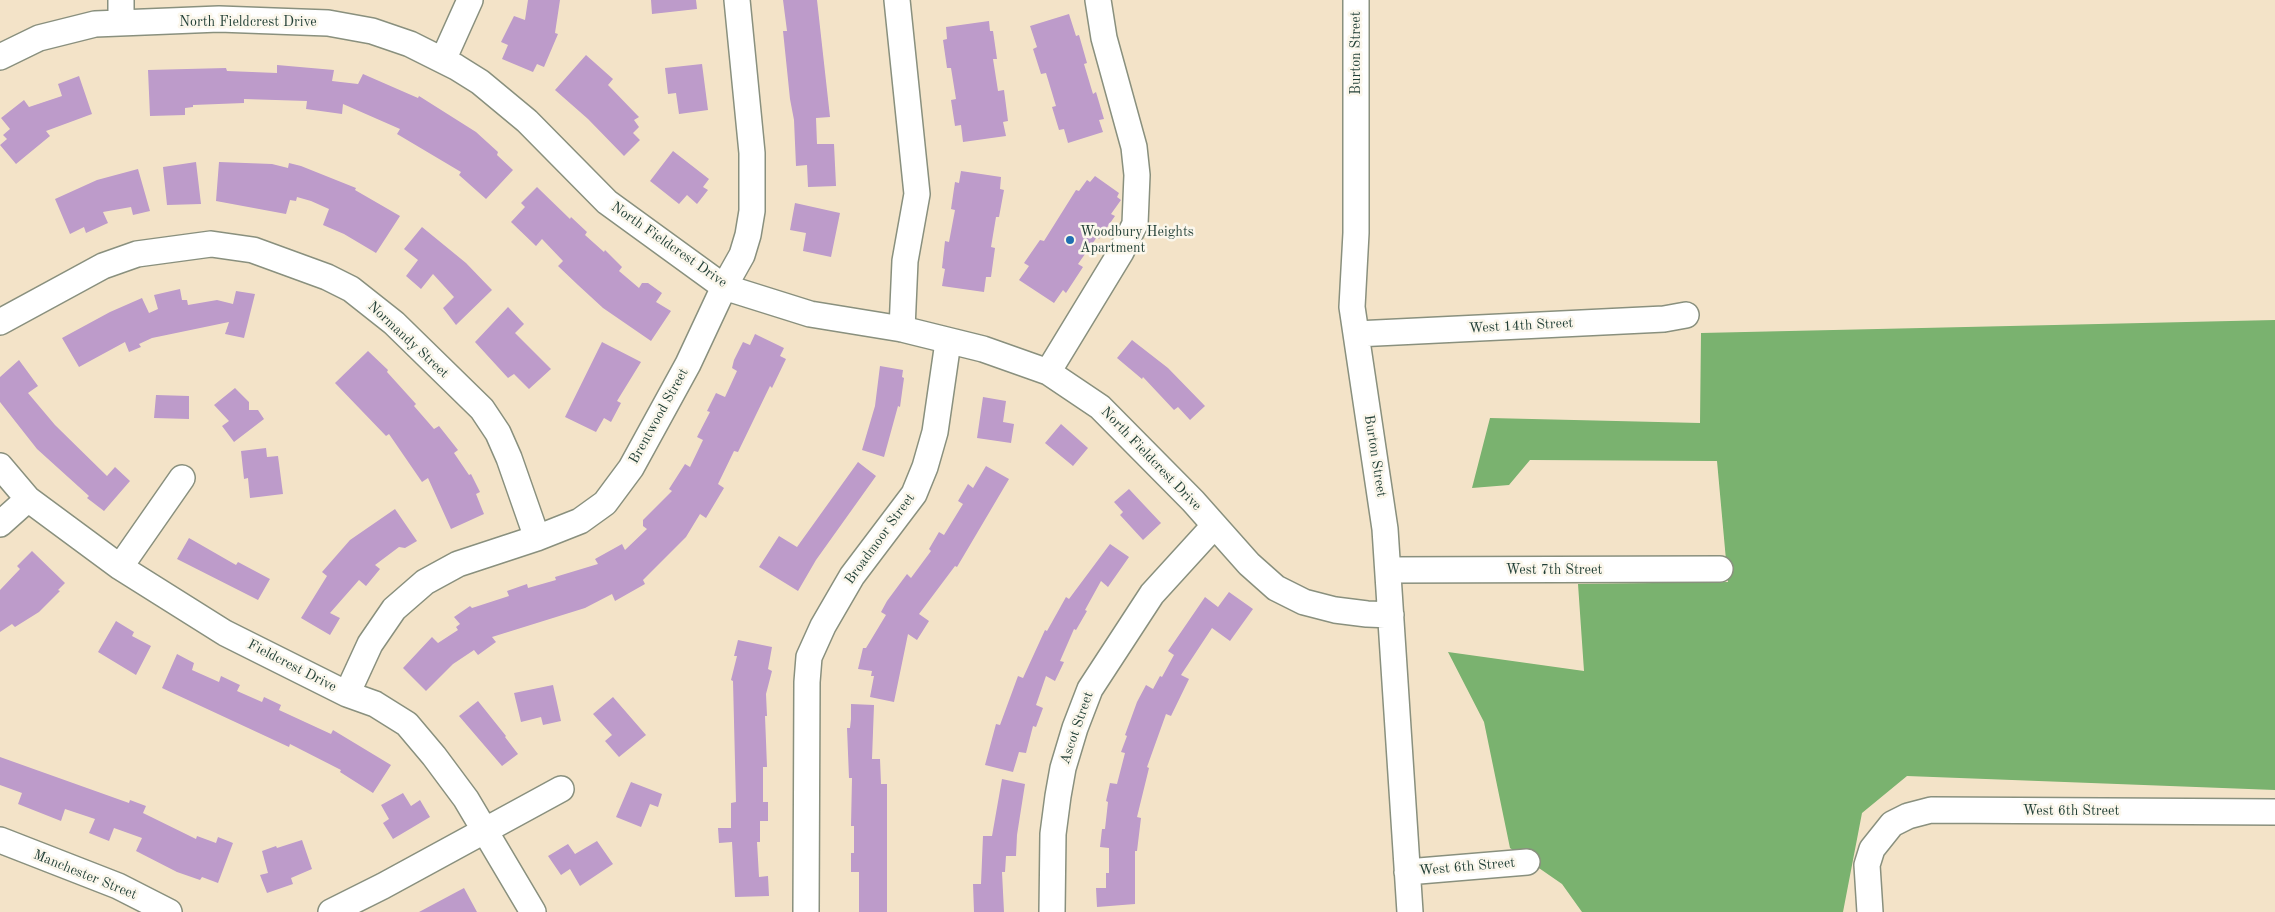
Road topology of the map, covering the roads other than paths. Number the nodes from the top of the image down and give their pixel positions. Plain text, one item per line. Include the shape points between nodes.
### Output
1 (470, 0) edge
2 (737, 0) edge
3 (897, 0) edge
4 (1098, 0) edge
5 (1356, 0) edge
6 (203, 10) edge
7 (121, 12) edge
8 (0, 57) edge
9 (443, 60) junction
10 (724, 287) junction
11 (1686, 316) dead end
12 (0, 322) edge
13 (902, 329) junction
14 (1356, 334) junction
15 (948, 342) junction
16 (1048, 372) junction
17 (0, 466) edge
18 (182, 478) dead end
19 (28, 499) junction
20 (0, 524) edge
21 (1214, 526) junction
22 (537, 538) junction
23 (120, 568) junction
24 (1720, 569) dead end
25 (1388, 570) junction
26 (1391, 615) junction
27 (347, 694) junction
28 (561, 789) dead end
29 (2275, 812) edge
30 (484, 829) junction
31 (0, 840) edge
32 (1527, 862) dead end
33 (1408, 872) junction
34 (169, 912) edge
35 (331, 912) edge
36 (533, 912) edge
37 (806, 912) edge
38 (1052, 912) edge
39 (1410, 912) edge
40 (1870, 912) edge

1 - 9 street
2 - 10 street, Brentwood Street via 752,153 752,211 742,256
3 - 13 street via 917,194 905,261
4 - 16 street via 1104,38 1134,147 1137,175 1135,224
5 - 14 street, Burton Street via 1356,233 1352,307
6 - 7 street, North Fieldcrest Drive
6 - 9 street, North Fieldcrest Drive via 328,23 392,37
7 - 8 street, North Fieldcrest Drive via 95,24 39,38
9 - 10 street, North Fieldcrest Drive via 480,82 521,116 607,202
10 - 13 street, North Fieldcrest Drive via 810,314
10 - 22 street, Brentwood Street via 688,364 631,468 604,503 580,521
11 - 14 street, West 14th Street
12 - 22 street, Normandy Street via 103,266 137,254 211,244 253,250 327,277 351,289 394,323 482,409 509,458
13 - 15 street, North Fieldcrest Drive
14 - 25 street, Burton Street via 1386,529
15 - 16 street, North Fieldcrest Drive via 983,349
15 - 37 street, Broadmoor Street via 935,432 914,494 852,576 809,657
16 - 21 street, North Fieldcrest Drive via 1100,407
17 - 19 street, Fieldcrest Drive
18 - 23 street
19 - 20 street
19 - 23 street, Fieldcrest Drive
21 - 26 street, North Fieldcrest Drive via 1276,588 1304,602 1335,610
21 - 38 street, Ascot Street via 1152,594 1090,689 1062,768 1053,834
22 - 27 street, Brentwood Street via 458,564 425,582 394,609 370,644
23 - 27 street, Fieldcrest Drive via 226,633
24 - 25 street, West 7th Street
25 - 26 street, Burton Street
26 - 33 street, Burton Street
27 - 30 street, Fieldcrest Drive via 375,704 407,724 461,792
28 - 30 street
29 - 40 street, West 6th Street via 1932,810 1892,824 1872,849 1867,865
30 - 35 street
30 - 36 street, Fieldcrest Drive
31 - 34 street, Manchester Street via 118,886
32 - 33 street, West 6th Street
33 - 39 street, Burton Street

